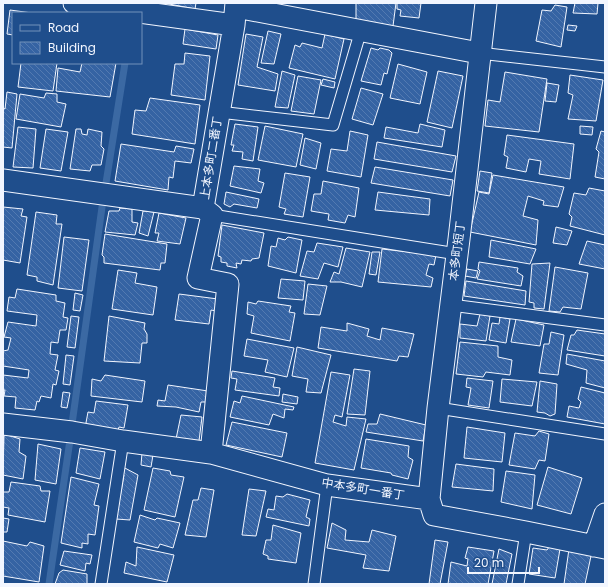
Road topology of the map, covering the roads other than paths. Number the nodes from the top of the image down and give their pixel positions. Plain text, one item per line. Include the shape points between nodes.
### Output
1 (74, 3) edge
2 (486, 3) edge
3 (235, 12) edge
4 (361, 30) junction
5 (479, 53) junction
6 (605, 67) edge
7 (219, 112) junction
8 (3, 180) edge
9 (208, 211) junction
10 (457, 254) junction
11 (451, 305) junction
12 (605, 325) edge
13 (438, 408) junction
14 (3, 424) edge
15 (605, 434) edge
16 (123, 440) junction
17 (211, 453) junction
18 (327, 485) junction
19 (429, 499) junction
20 (605, 514) edge
21 (526, 532) junction
22 (600, 547) edge
23 (101, 584) edge
24 (314, 584) edge
25 (518, 584) edge

1 - 3 street
2 - 5 street, 本多町短丁
3 - 4 street
3 - 7 street, 上本多町二番丁
4 - 5 street
4 - 7 lane via 333,125
5 - 6 lane
5 - 10 street, 本多町短丁
7 - 9 street, 上本多町二番丁
8 - 9 street
9 - 10 lane
9 - 17 street, 上本多町二番丁 via 198,278 228,284
10 - 11 street, 本多町短丁
11 - 12 lane
11 - 13 street, 本多町短丁
13 - 15 lane
13 - 19 street, 本多町短丁
14 - 16 street, 中本多町一番丁
16 - 17 street, 中本多町一番丁
16 - 23 lane
17 - 18 street, 中本多町一番丁
18 - 19 street, 中本多町一番丁
18 - 24 lane
19 - 21 street via 434,515
20 - 22 street
21 - 22 street
21 - 25 lane

